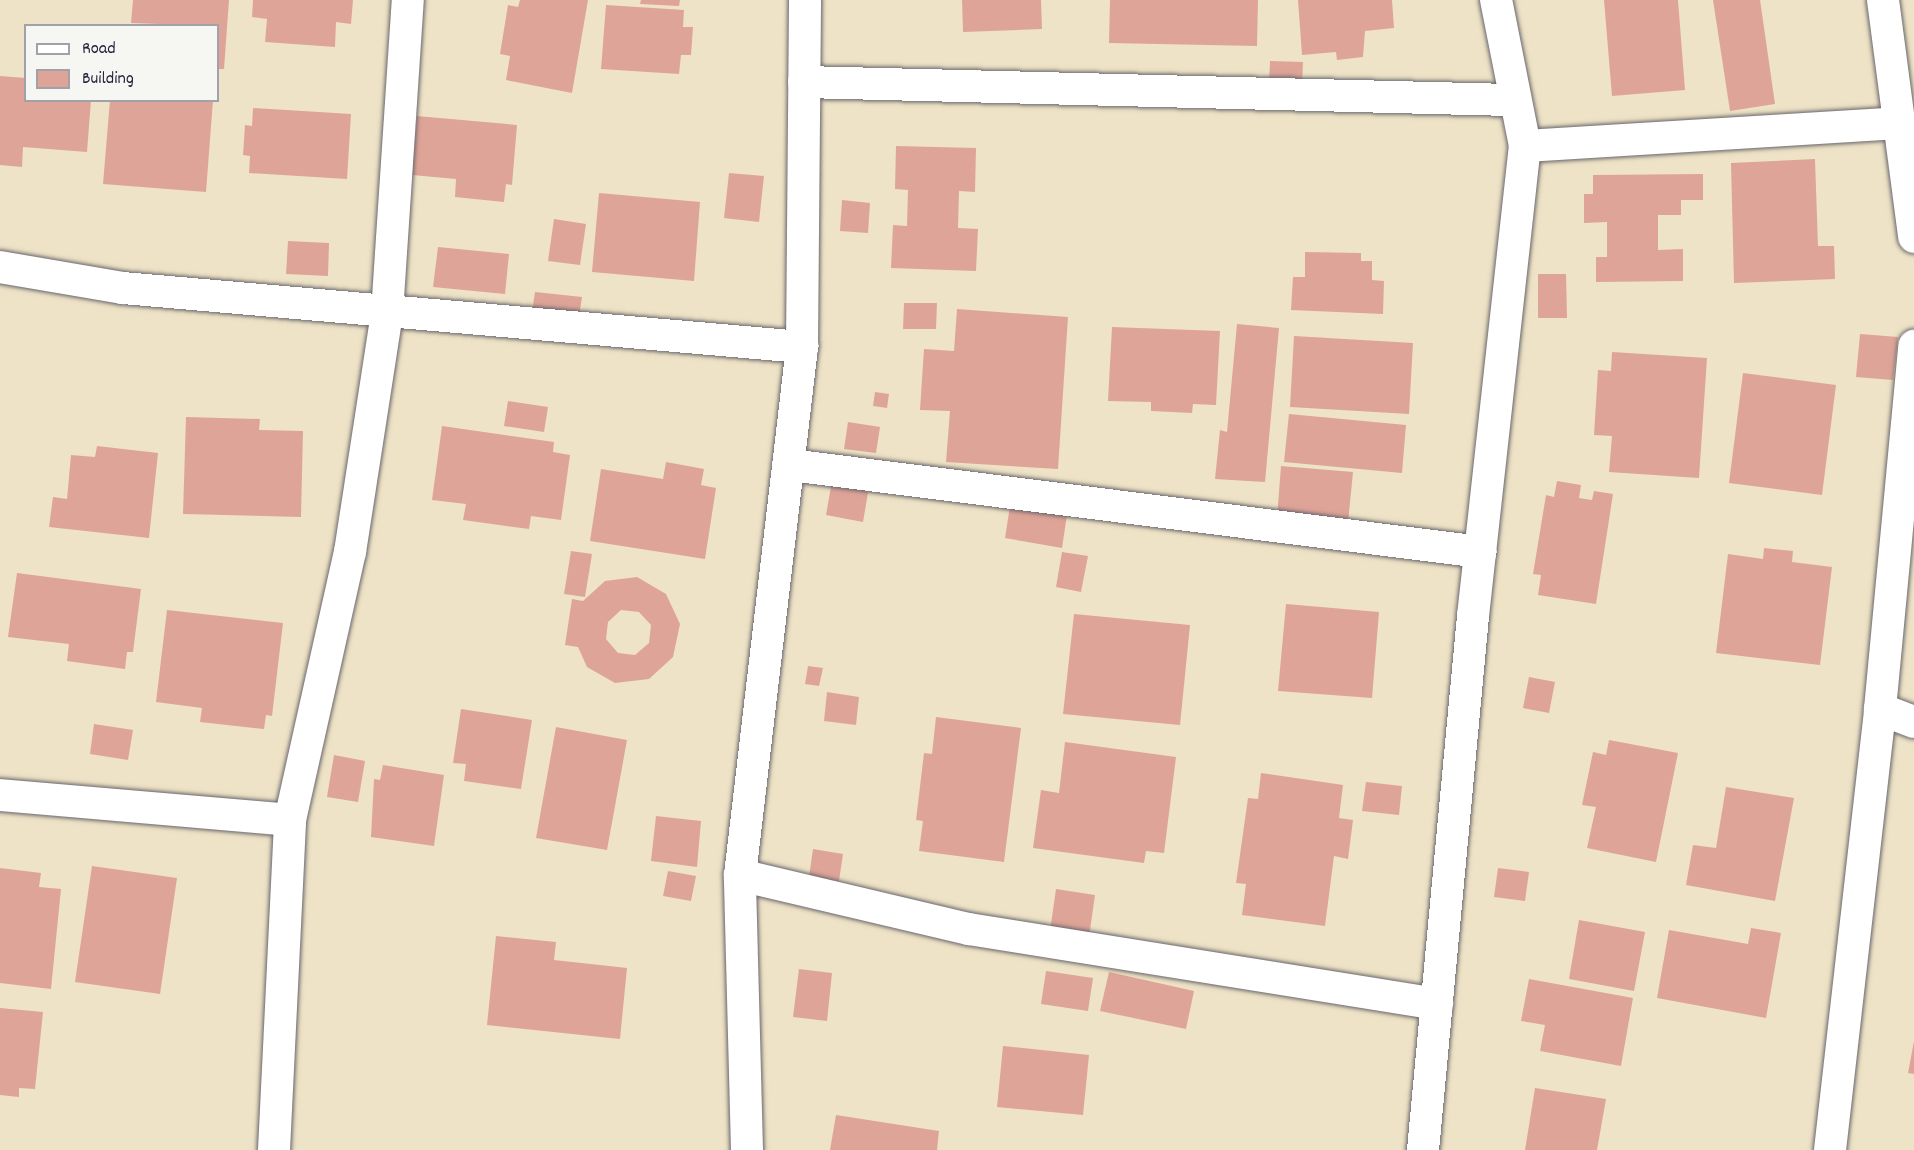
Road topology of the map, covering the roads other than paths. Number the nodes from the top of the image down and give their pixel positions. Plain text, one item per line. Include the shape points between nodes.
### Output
1 (408, 0) edge
2 (805, 0) edge
3 (1496, 0) edge
4 (1883, 0) edge
5 (804, 82) junction
6 (1512, 99) junction
7 (1899, 123) junction
8 (1525, 146) junction
9 (1914, 237) edge
10 (0, 267) edge
11 (387, 313) junction
12 (1914, 346) edge
13 (802, 347) junction
14 (790, 465) junction
15 (1480, 552) junction
16 (1880, 709) junction
17 (1914, 722) edge
18 (0, 795) edge
19 (290, 820) junction
20 (740, 875) junction
21 (1437, 1004) junction
22 (274, 1150) edge
23 (747, 1150) edge
24 (1423, 1150) edge
25 (1830, 1150) edge

1 - 11 street
2 - 5 street
3 - 6 street
4 - 7 street
5 - 6 street
5 - 13 street
6 - 8 street
7 - 8 street
7 - 9 street
8 - 15 street
10 - 11 street via 123,288
11 - 13 street
11 - 19 street via 350,552
12 - 16 street
13 - 14 street
14 - 15 street
14 - 20 street
15 - 21 street
16 - 17 street
16 - 25 street
18 - 19 street
19 - 22 street
20 - 21 street via 969,929
20 - 23 street
21 - 24 street

